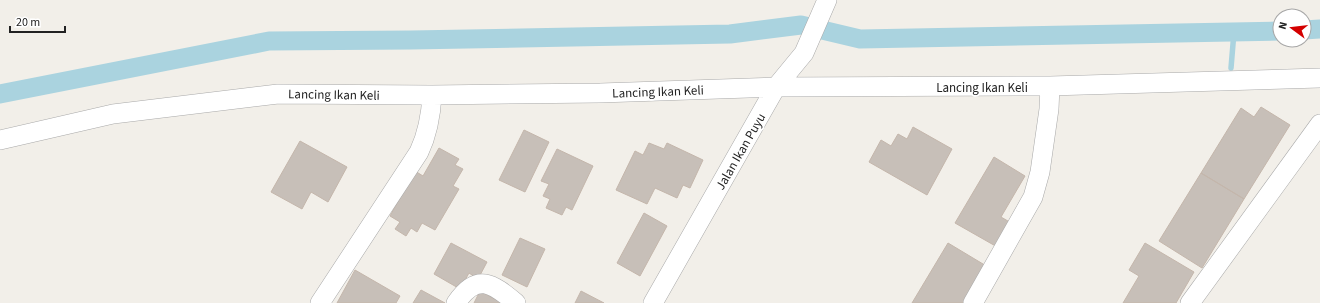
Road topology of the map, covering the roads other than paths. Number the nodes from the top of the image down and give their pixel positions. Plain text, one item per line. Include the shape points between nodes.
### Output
1 (824, 8) edge
2 (1320, 78) edge
3 (1050, 86) junction
4 (776, 87) junction
5 (432, 95) junction
6 (1320, 124) edge
7 (0, 140) edge
8 (320, 303) edge
9 (456, 303) edge
10 (516, 303) edge
11 (653, 303) edge
12 (973, 303) edge
13 (1190, 303) edge

1 - 4 street, Jalan Ikan Puyu via 804,53
2 - 3 street, Lancing Ikan Keli
3 - 4 street, Lancing Ikan Keli
3 - 12 street via 1040,172 1033,197
4 - 5 street, Lancing Ikan Keli
4 - 11 street, Jalan Ikan Puyu
5 - 7 street, Lancing Ikan Keli via 278,94 113,114
5 - 8 street via 431,120 419,152
6 - 13 street
9 - 10 street via 462,293 474,284 484,283 505,293

